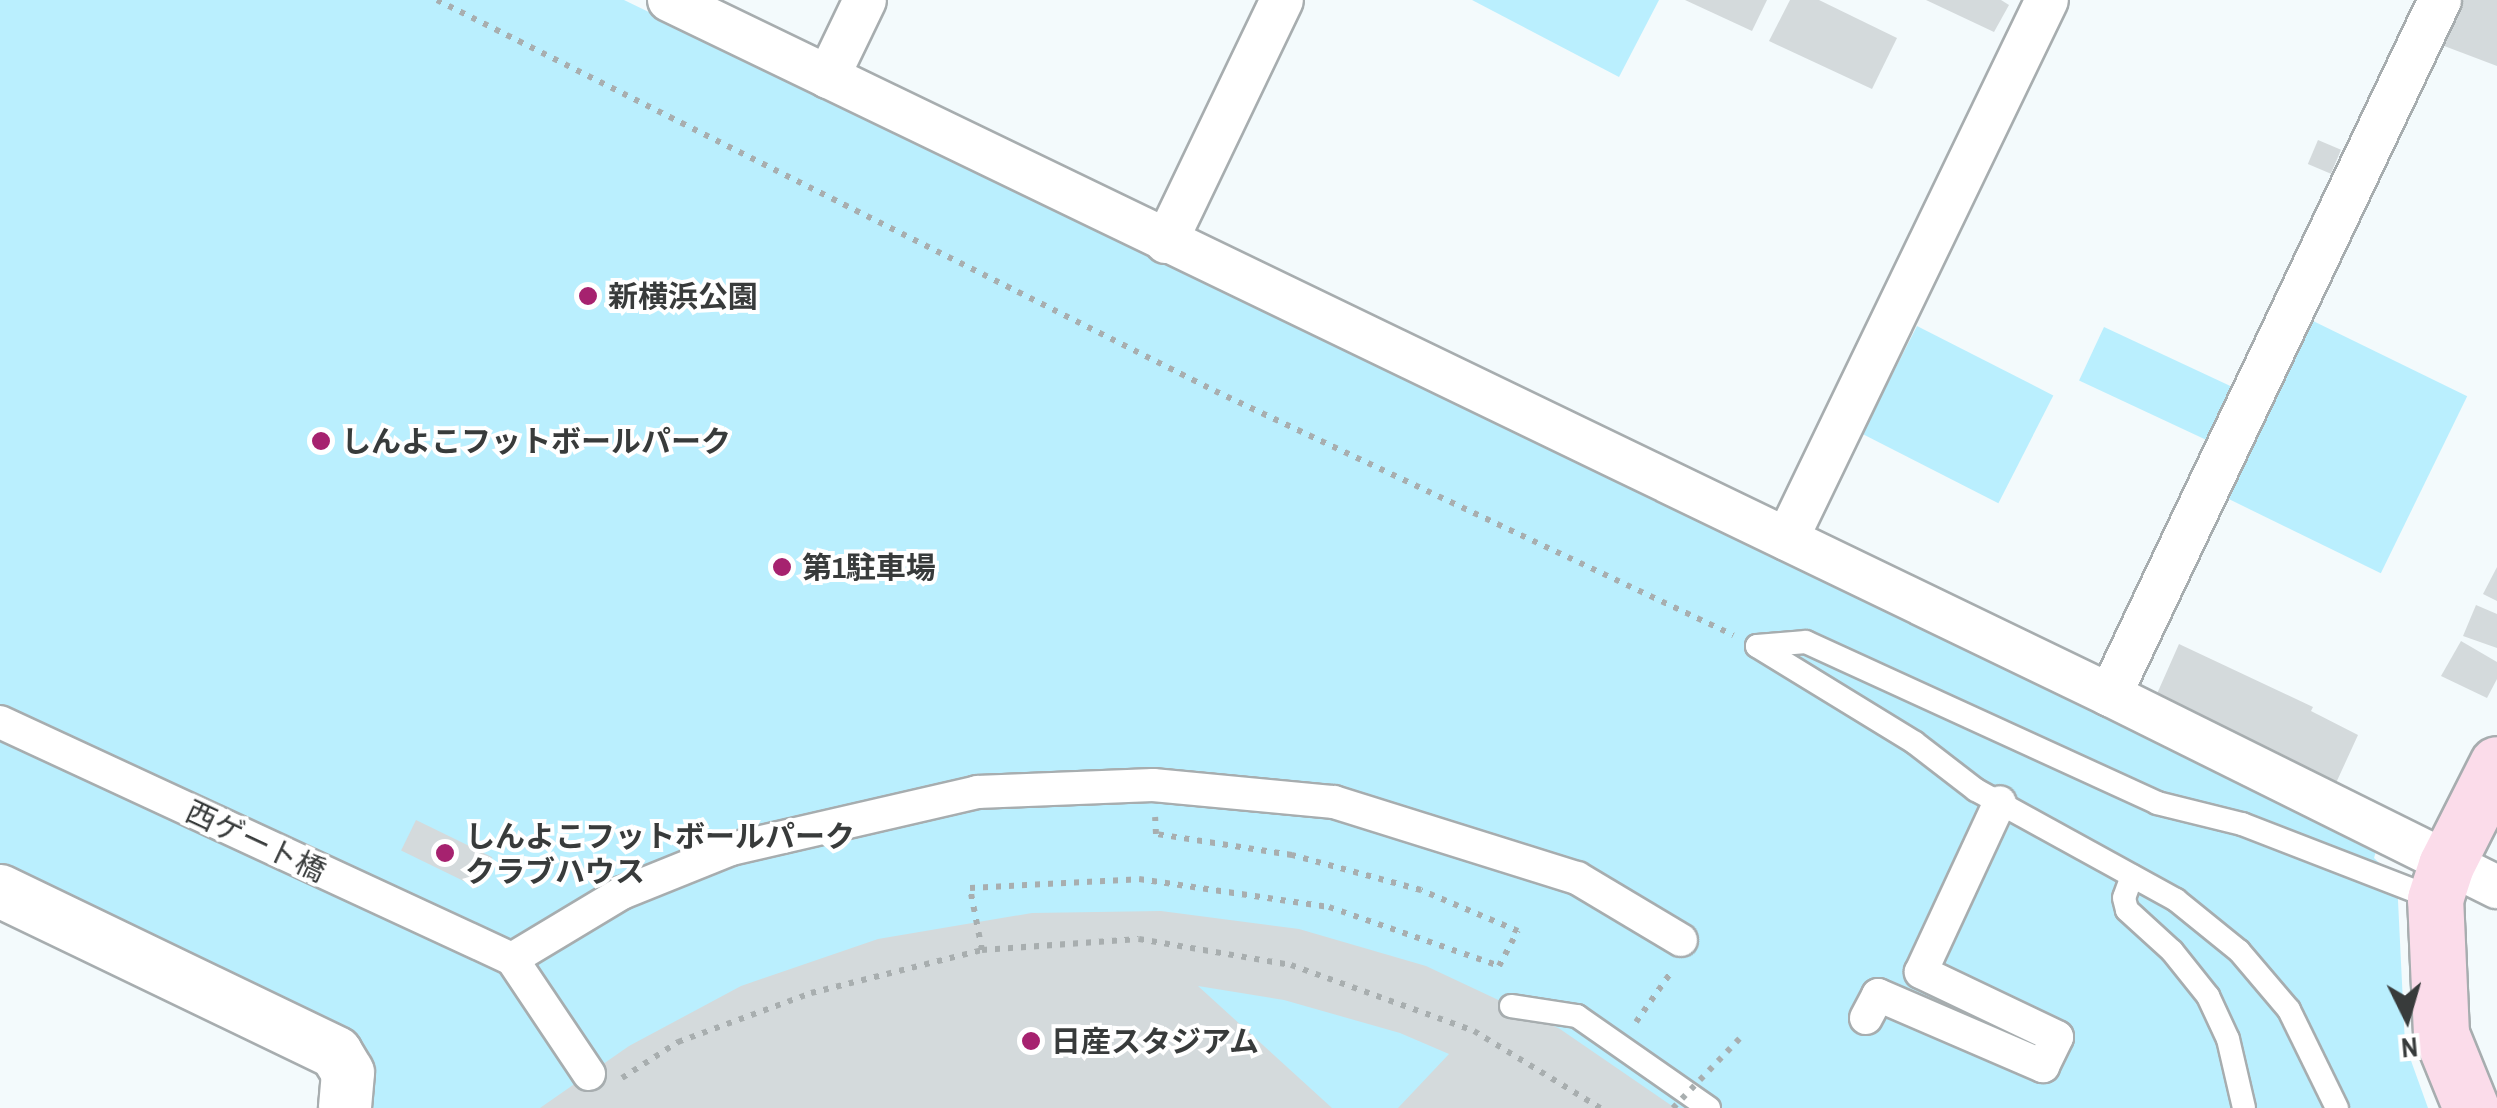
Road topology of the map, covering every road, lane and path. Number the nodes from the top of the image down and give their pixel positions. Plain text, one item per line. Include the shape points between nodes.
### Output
1 (437, 0) edge
2 (669, 0) edge
3 (865, 0) edge
4 (1282, 0) edge
5 (2048, 0) edge
6 (2440, 0) edge
7 (828, 77) junction
8 (1166, 242) junction
9 (1787, 539) junction
10 (1757, 646) junction
11 (2110, 694) junction
12 (0, 722) edge
13 (1153, 785) junction
14 (2490, 795) edge
15 (2000, 802) junction
16 (2132, 876) junction
17 (2440, 882) junction
18 (2497, 886) edge
19 (0, 891) edge
20 (982, 950) junction
21 (1677, 955) joint
22 (512, 959) junction
23 (1511, 1006) dead end
24 (1872, 1007) dead end
25 (1744, 1034) dead end
26 (1620, 1044) junction
27 (604, 1077) joint
28 (2497, 1100) edge
29 (346, 1108) edge
30 (1600, 1108) edge
31 (1673, 1108) edge
32 (1708, 1108) edge
33 (2244, 1108) edge
34 (2337, 1108) edge
35 (2471, 1108) edge
36 (2483, 1108) edge

1 - 10 path via 1215,392
2 - 7 street
3 - 7 street
4 - 8 street
5 - 9 street
6 - 11 street
7 - 8 street
8 - 9 street
9 - 11 street
10 - 15 lane
10 - 17 lane via 1806,642 2157,803
11 - 17 street
12 - 22 street, 西ゲート橋
13 - 20 path via 1156,834 1292,855 1420,890 1518,931 1499,966 1329,907 1139,879 970,888
13 - 21 street via 1334,802 1577,878
13 - 22 street via 977,792 731,849 622,894
14 - 17 main road
15 - 16 lane
15 - 24 street via 1922,972 2057,1037 2043,1066
16 - 33 lane via 2127,910 2172,950 2208,996 2228,1039
16 - 34 lane via 2176,900 2239,951 2289,1010
17 - 18 street
17 - 35 main road via 2441,1034
19 - 29 street via 336,1053 348,1074
20 - 27 path via 811,993
20 - 30 path via 1139,940 1291,965 1474,1031
21 - 26 path
22 - 27 street
23 - 26 lane via 1577,1016
25 - 31 path, bridge
26 - 32 lane
28 - 36 street

